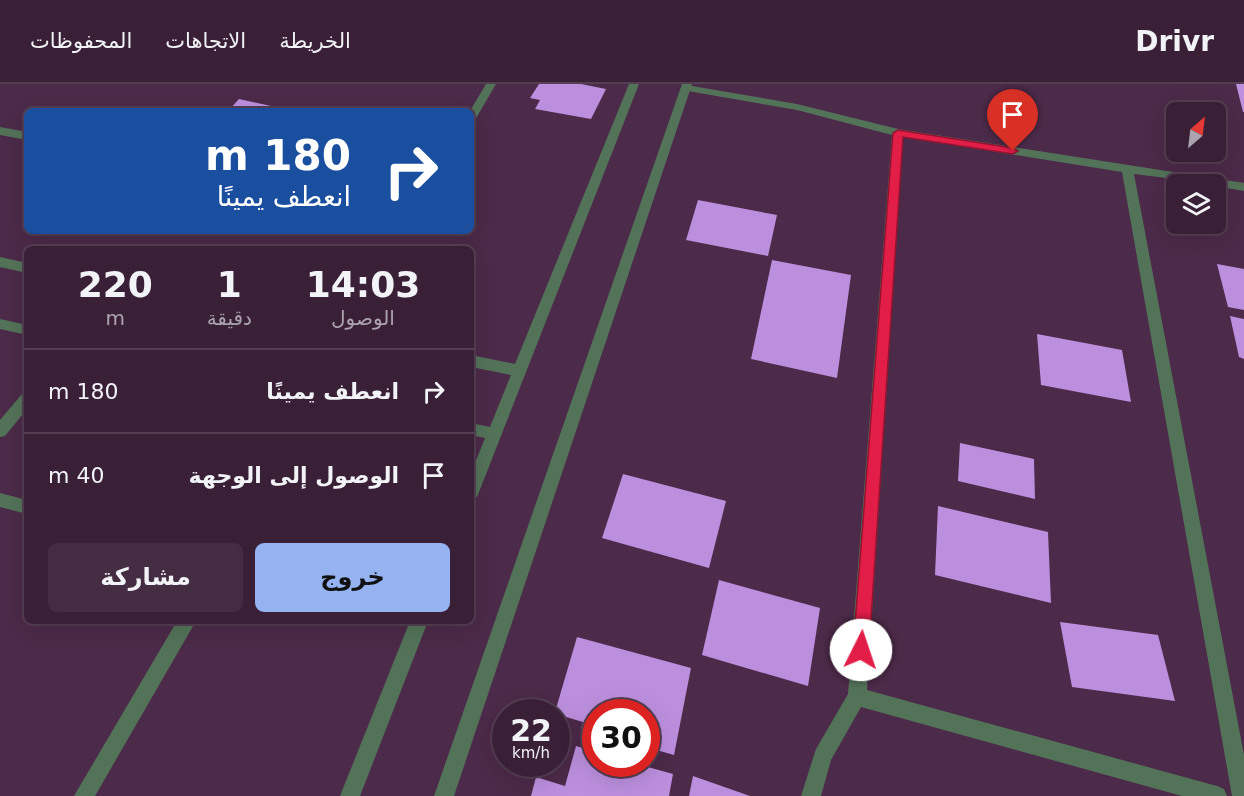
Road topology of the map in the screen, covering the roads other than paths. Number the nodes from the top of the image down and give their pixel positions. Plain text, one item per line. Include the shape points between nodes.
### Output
1 (491, 84) edge
2 (634, 84) edge
3 (687, 86) edge
4 (474, 113) edge
5 (0, 131) edge
6 (898, 133) junction
7 (24, 135) edge
8 (1127, 169) junction
9 (1244, 187) edge
10 (0, 262) edge
11 (24, 267) edge
12 (0, 324) edge
13 (24, 329) edge
14 (474, 362) edge
15 (519, 371) junction
16 (24, 402) edge
17 (474, 430) edge
18 (0, 431) edge
19 (494, 434) junction
20 (474, 484) edge
21 (0, 500) edge
22 (24, 506) edge
23 (185, 624) edge
24 (418, 624) edge
25 (858, 697) junction
26 (84, 796) edge
27 (350, 796) edge
28 (444, 796) edge
29 (811, 796) edge
30 (1217, 796) edge
31 (1242, 796) edge

1 - 4 street
2 - 15 street
3 - 6 street via 797,107
3 - 28 street
5 - 7 street
6 - 8 street
6 - 25 street
8 - 9 street
8 - 31 street
10 - 11 street
12 - 13 street
14 - 15 street
15 - 19 street
16 - 18 street
17 - 19 street
19 - 20 street
21 - 22 street
23 - 26 street
24 - 27 street
25 - 29 street via 827,741
25 - 30 street

